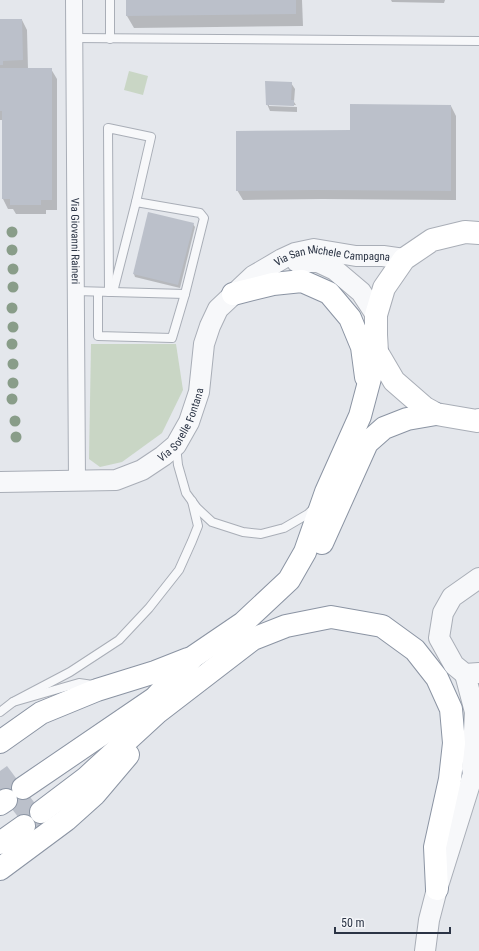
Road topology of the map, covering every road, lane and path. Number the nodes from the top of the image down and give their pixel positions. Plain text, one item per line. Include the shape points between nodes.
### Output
1 (74, 0) edge
2 (110, 0) edge
3 (74, 38) junction
4 (110, 39) junction
5 (479, 41) edge
6 (136, 202) junction
7 (479, 234) edge
8 (282, 259) junction
9 (404, 259) junction
10 (76, 291) junction
11 (98, 292) junction
12 (111, 292) junction
13 (185, 294) junction
14 (233, 294) junction
15 (376, 316) junction
16 (377, 352) junction
17 (366, 395) junction
18 (436, 414) junction
19 (478, 421) edge
20 (176, 445) junction
21 (77, 481) junction
22 (0, 482) edge
23 (326, 492) junction
24 (192, 501) junction
25 (479, 578) edge
26 (253, 639) junction
27 (193, 657) junction
28 (472, 673) edge
29 (110, 686) junction
30 (13, 702) junction
31 (0, 712) edge
32 (158, 712) junction
33 (0, 742) edge
34 (479, 755) edge
35 (471, 783) junction
36 (23, 788) dead end
37 (41, 812) dead end
38 (24, 826) dead end
39 (0, 843) edge
40 (0, 870) edge
41 (437, 889) junction
42 (425, 951) edge

1 - 3 street, Via Giovanni Raineri
2 - 4 lane
3 - 4 lane
3 - 10 street, Via Giovanni Raineri
4 - 5 lane
6 - 12 lane
6 - 12 lane via 151,137 108,128
6 - 13 lane via 200,213 204,218
7 - 9 main road, Via San Michele Campagna via 465,232 432,240
8 - 9 street, Via San Michele Campagna via 314,249 356,256
8 - 14 street, Via Sorelle Fontana via 252,276
8 - 15 street, Via San Michele Campagna via 292,262 318,262 335,270 361,292
9 - 15 main road, Via San Michele Campagna via 384,288
10 - 11 lane
10 - 21 street, Via Giovanni Raineri
11 - 12 lane
11 - 13 lane via 98,336 172,338
12 - 13 lane
14 - 17 main road via 251,288 302,281 329,293 350,318 362,346 366,370
14 - 20 street, Via Sorelle Fontana via 218,309 210,326 204,344 199,392 189,422
15 - 16 main road, Via San Michele Campagna
16 - 17 main road
16 - 18 main road, Via San Michele Campagna via 394,381 425,408
17 - 23 main road via 360,416
18 - 19 main road, Via San Michele Campagna
18 - 26 main road via 407,419 384,428 367,444 308,572
20 - 21 street, Via Sorelle Fontana via 142,470 116,480
20 - 24 lane via 178,465 186,493
21 - 22 street, Via Sorelle Fontana
23 - 24 lane via 308,514 284,528 261,534 243,532 212,522
23 - 27 main road via 305,552 289,580 243,623
24 - 30 lane via 198,526 192,541 179,570 149,608 119,640 70,672
25 - 28 street via 452,597 443,613 439,638 454,665
26 - 32 main road
26 - 41 main road via 286,626 331,617 382,626 415,650 437,678 451,709 454,743 450,779 435,847
27 - 29 main road
27 - 36 main road via 156,698
28 - 35 street via 475,712
29 - 30 lane via 79,683
29 - 33 main road via 41,713
30 - 31 lane
32 - 37 main road via 86,778
32 - 40 main road via 130,753 95,794 66,820
34 - 35 street
35 - 41 street
38 - 39 main road
41 - 42 street

